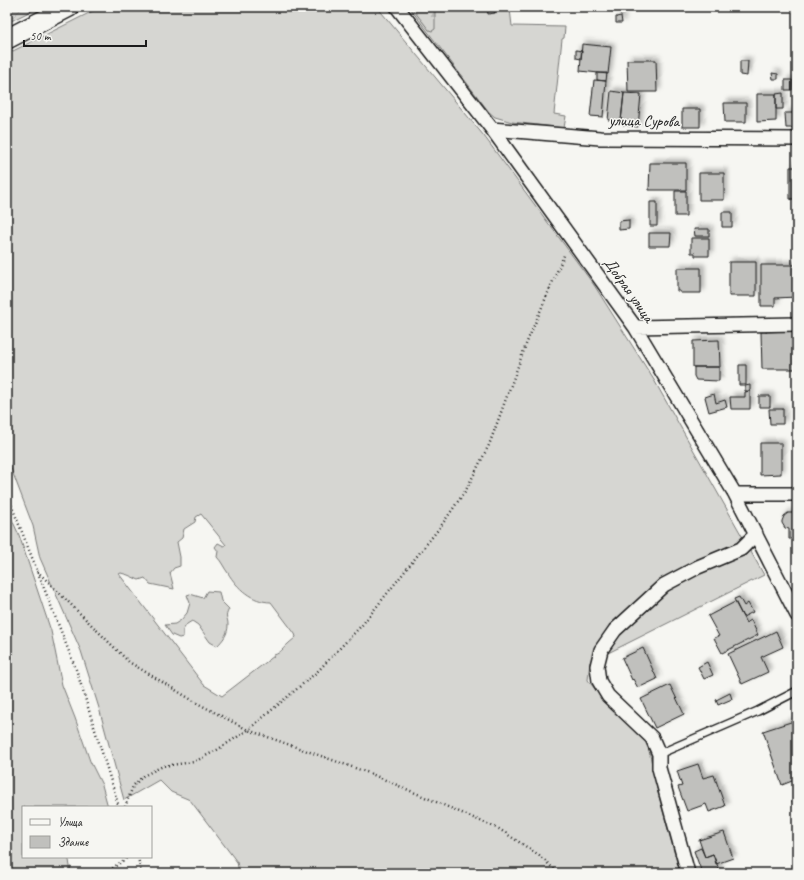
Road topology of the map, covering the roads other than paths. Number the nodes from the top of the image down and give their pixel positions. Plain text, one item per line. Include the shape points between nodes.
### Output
1 (69, 7) edge
2 (397, 7) edge
3 (7, 39) edge
4 (492, 128) junction
5 (797, 139) edge
6 (797, 324) edge
7 (635, 327) junction
8 (735, 494) junction
9 (797, 494) edge
10 (756, 534) junction
11 (797, 615) edge
12 (797, 690) edge
13 (659, 754) junction
14 (688, 873) edge

1 - 3 street
2 - 4 street, Добрая улица
4 - 5 street, улица Сурова via 600,138
4 - 7 street, Добрая улица
6 - 7 street
7 - 8 street, Добрая улица
8 - 9 street
8 - 10 street, Добрая улица
10 - 11 street, Добрая улица
10 - 13 street via 740,549 664,585 615,630 601,650 597,666 599,681 608,696 652,738
12 - 13 lane via 758,711
13 - 14 street via 658,768

